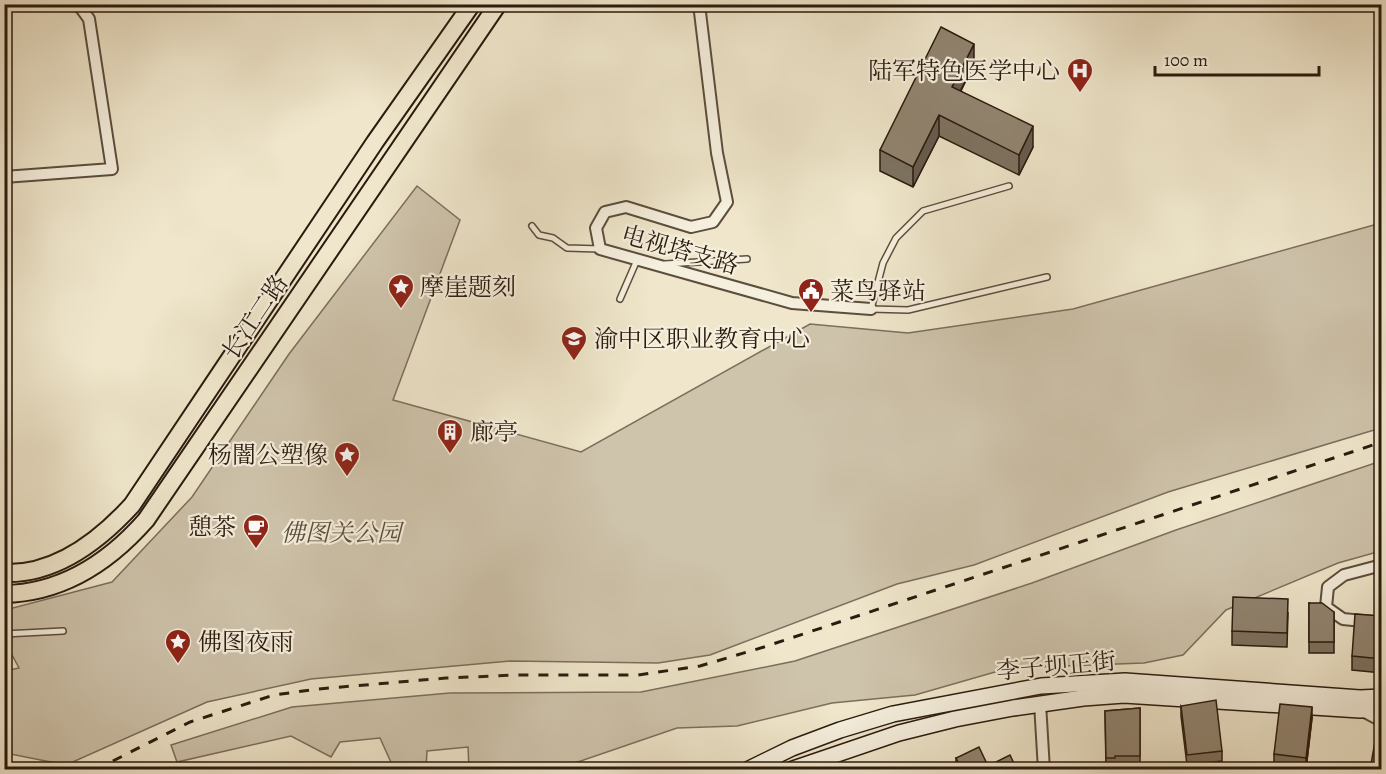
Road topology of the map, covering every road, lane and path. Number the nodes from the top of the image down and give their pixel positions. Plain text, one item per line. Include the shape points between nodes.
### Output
1 (78, 4) edge
2 (472, 4) edge
3 (498, 4) edge
4 (699, 4) edge
5 (4, 177) edge
6 (1009, 186) dead end
7 (532, 226) dead end
8 (600, 249) junction
9 (747, 259) dead end
10 (637, 260) junction
11 (657, 265) junction
12 (1047, 277) dead end
13 (620, 299) dead end
14 (871, 309) junction
15 (1382, 565) edge
16 (8, 573) edge
17 (4, 594) edge
18 (1382, 622) edge
19 (63, 631) dead end
20 (4, 634) edge
21 (1382, 697) edge
22 (1040, 703) junction
23 (1382, 709) edge
24 (1360, 710) junction
25 (1382, 721) edge
26 (747, 770) edge
27 (790, 770) edge
28 (1044, 770) edge

1 - 5 street via 89,19 112,169
2 - 16 main road, 长江二路 via 132,505 99,538 77,553 32,571
3 - 17 main road, 长江二路 via 146,520 88,571 40,590
4 - 8 street, 电视塔支路 via 717,153 728,202 713,222 691,227 626,207 605,212 596,228
6 - 14 lane via 923,211 896,238 883,263
7 - 8 lane via 539,235 554,238 567,249
8 - 10 street, 电视塔支路
9 - 11 lane
10 - 11 street, 电视塔支路
10 - 13 lane
11 - 14 street, 电视塔支路 via 792,303
12 - 14 lane via 908,310
15 - 18 street via 1344,575 1329,587 1326,607 1342,619
19 - 20 lane
21 - 26 main road, 李子坝正街 via 1125,681 1041,686 893,714 792,748
22 - 24 main road, 李子坝正街 via 1124,696
22 - 27 main road, 李子坝正街 via 955,718 899,733
22 - 28 street
23 - 24 main road, 李子坝正街
24 - 25 street

